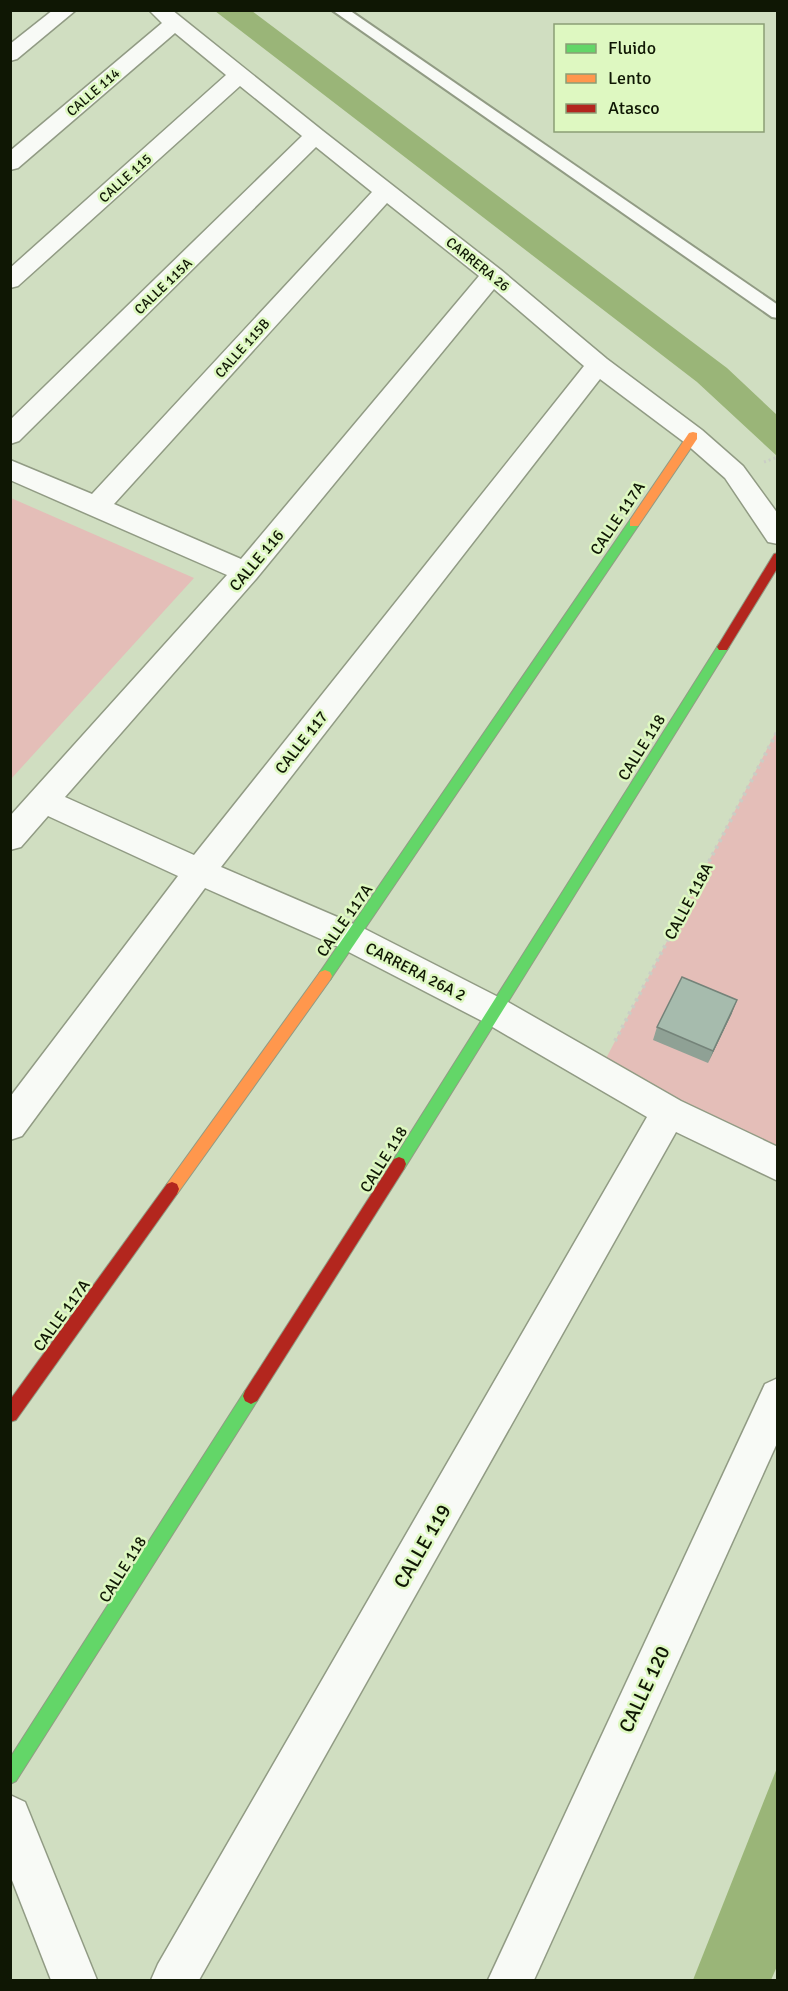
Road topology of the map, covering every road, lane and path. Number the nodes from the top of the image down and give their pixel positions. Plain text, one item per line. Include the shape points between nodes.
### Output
1 (66, 10) edge
2 (339, 10) edge
3 (167, 16) edge
4 (10, 55) edge
5 (240, 74) junction
6 (315, 136) junction
7 (10, 163) edge
8 (386, 190) junction
9 (493, 275) junction
10 (10, 282) edge
11 (777, 313) edge
12 (598, 365) junction
13 (10, 435) edge
14 (693, 436) junction
15 (777, 457) edge
16 (766, 461) dead end
17 (10, 469) edge
18 (98, 505) junction
19 (777, 535) edge
20 (777, 557) edge
21 (246, 572) junction
22 (777, 730) edge
23 (43, 800) junction
24 (10, 838) edge
25 (199, 872) junction
26 (352, 938) junction
27 (496, 1012) junction
28 (599, 1072) junction
29 (669, 1112) junction
30 (10, 1125) edge
31 (777, 1165) edge
32 (777, 1397) edge
33 (10, 1414) edge
34 (10, 1775) edge
35 (10, 1817) edge
36 (74, 1980) edge
37 (174, 1980) edge
38 (511, 1980) edge

1 - 4 street
2 - 11 lane
3 - 5 street, CARRERA 26
3 - 7 street, CALLE 114
5 - 6 street, CARRERA 26
5 - 10 street, CALLE 115
6 - 8 street, CARRERA 26
6 - 13 street, CALLE 115A
8 - 9 street, CARRERA 26
8 - 18 street, CALLE 115B
9 - 12 street, CARRERA 26
9 - 21 street, CALLE 116
12 - 14 street, CARRERA 26
12 - 25 street, CALLE 117
14 - 19 street, CARRERA 26 via 734,472
14 - 26 street, CALLE 117A
15 - 16 path
17 - 18 street
18 - 21 street
20 - 27 street, CALLE 118
21 - 23 street, CALLE 116
22 - 28 path, CALLE 118A
23 - 24 street, CALLE 116
23 - 25 street, CARRERA 26A 2
25 - 26 street, CARRERA 26A 2
25 - 30 street, CALLE 117
26 - 27 street, CARRERA 26A 2
26 - 33 street, CALLE 117A
27 - 28 street, CARRERA 26A 2
27 - 34 street, CALLE 118
28 - 29 street, CARRERA 26A 2
29 - 31 street, CARRERA 26A 2
29 - 37 street, CALLE 119
32 - 38 street, CALLE 120
35 - 36 street

